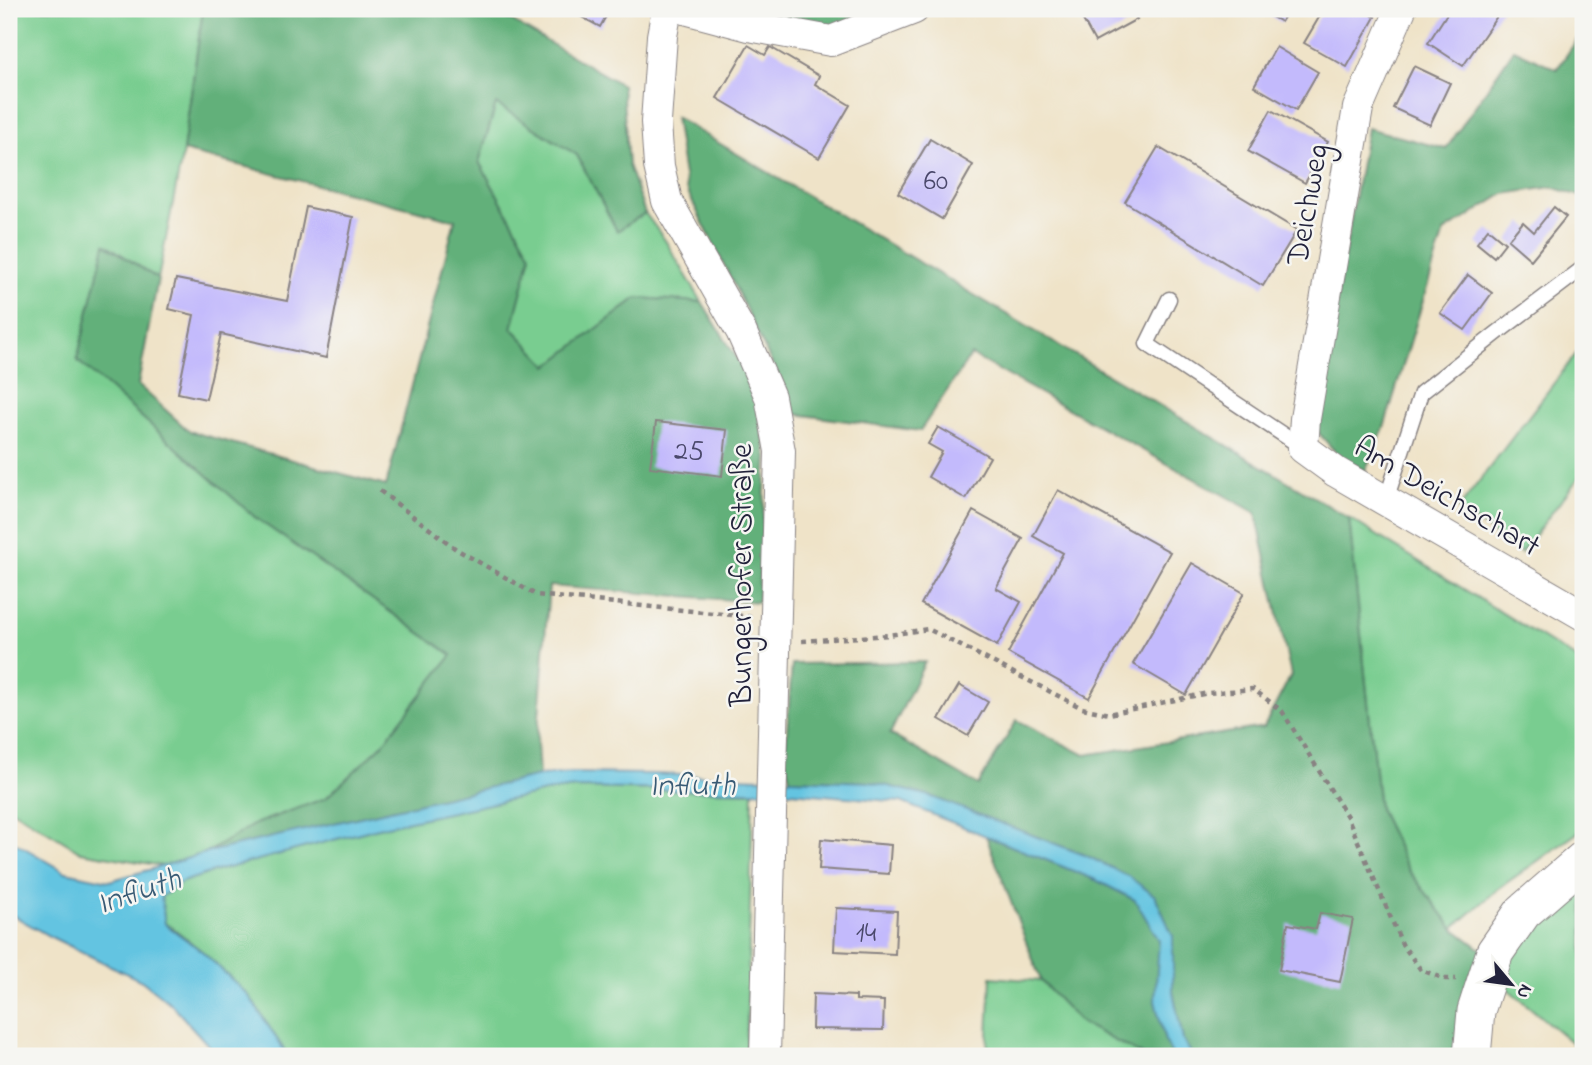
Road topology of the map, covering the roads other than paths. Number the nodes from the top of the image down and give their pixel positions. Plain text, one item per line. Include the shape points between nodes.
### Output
1 (667, 9) edge
2 (685, 9) edge
3 (914, 9) edge
4 (1401, 9) edge
5 (1583, 268) edge
6 (1169, 299) dead end
7 (1304, 434) junction
8 (1385, 500) junction
9 (1583, 615) edge
10 (1583, 860) edge
11 (765, 1056) edge
12 (1472, 1056) edge

1 - 11 street, Bungerhofer Straße via 656,122 667,201 741,331 770,397 780,452
2 - 3 street via 831,41
4 - 7 street, Deichweg via 1358,108
5 - 8 lane via 1421,393
6 - 7 lane via 1147,344
7 - 8 street, Am Deichschart via 1336,472
8 - 9 street, Am Deichschart
10 - 12 street via 1523,912 1495,952 1476,1011

